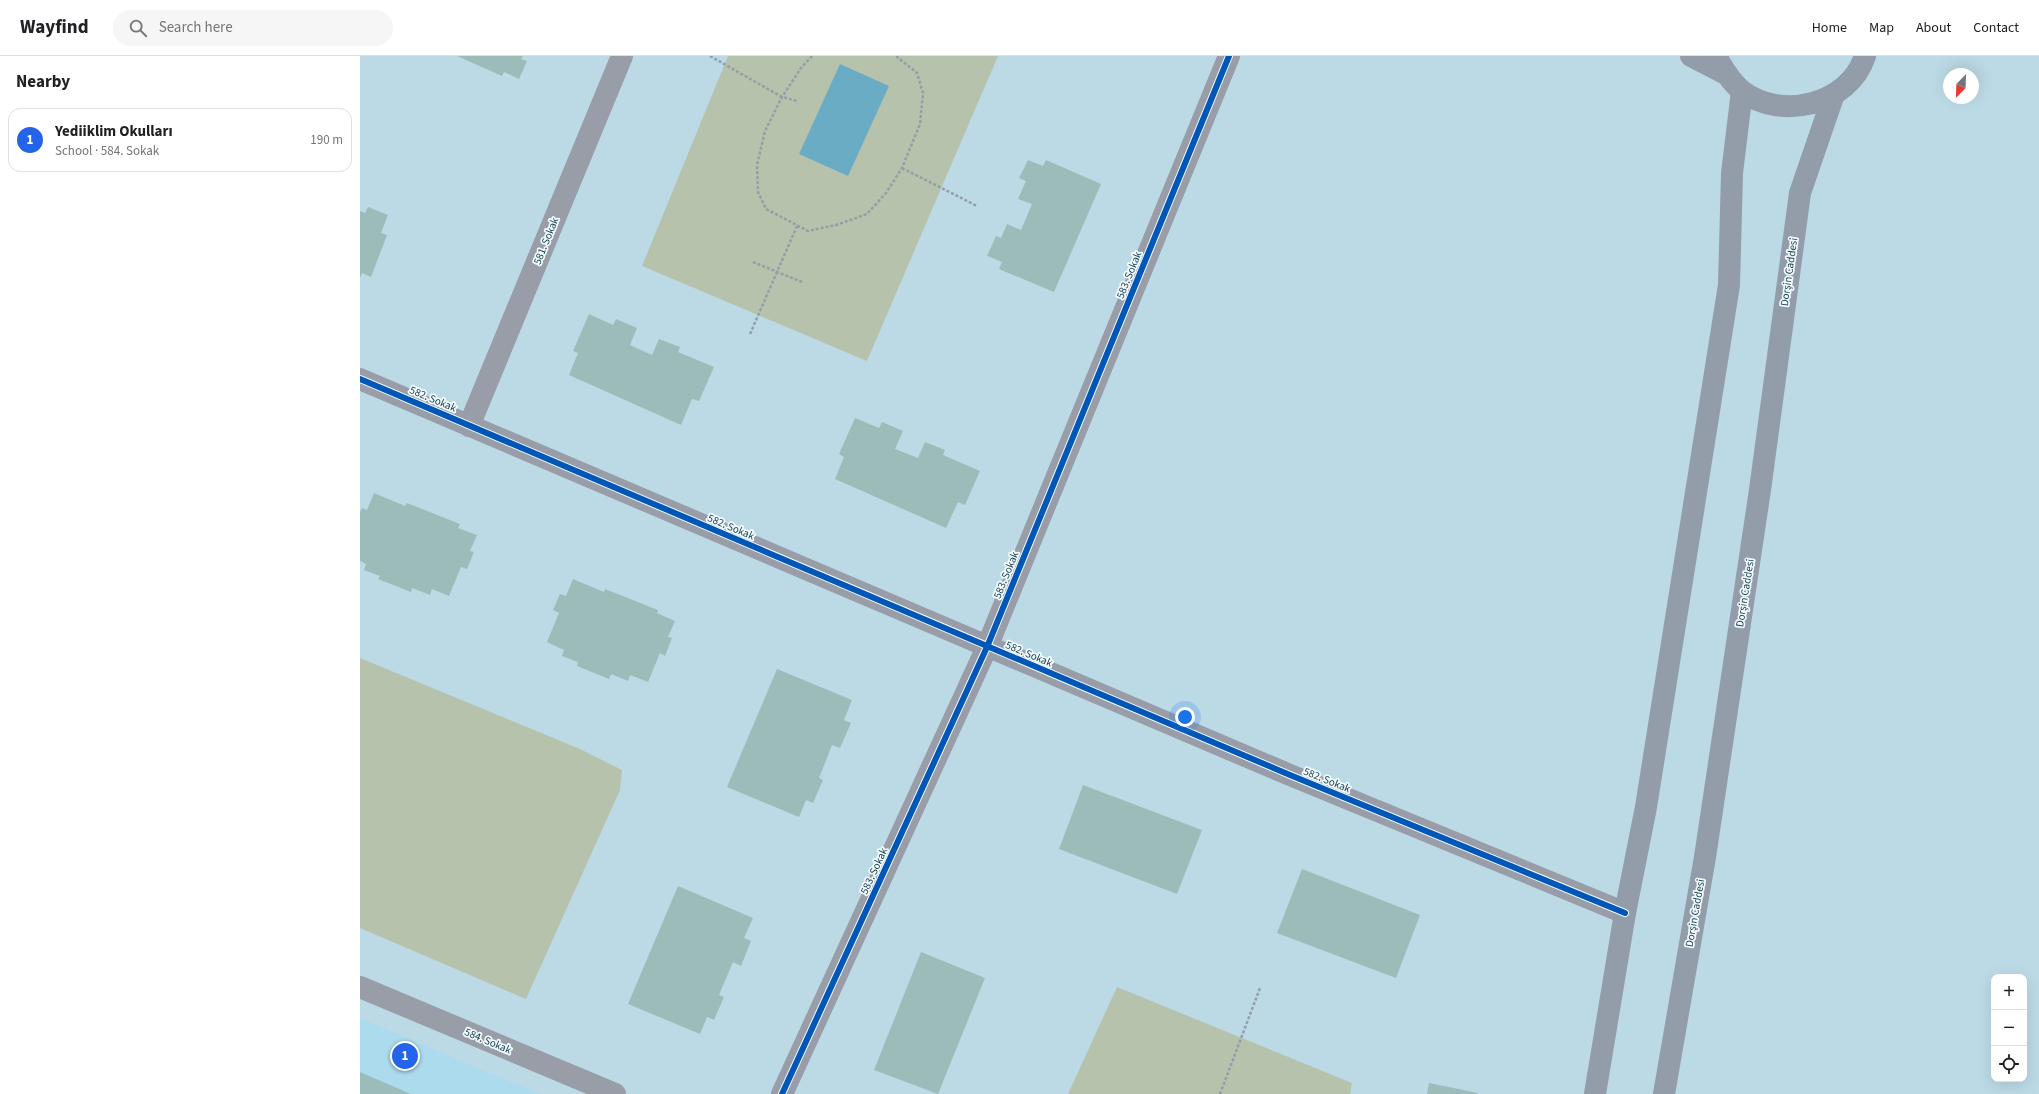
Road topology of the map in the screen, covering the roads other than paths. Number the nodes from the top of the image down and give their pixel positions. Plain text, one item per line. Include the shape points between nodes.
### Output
1 (622, 56) edge
2 (1229, 56) edge
3 (1691, 56) edge
4 (1865, 56) edge
5 (1720, 64) edge
6 (1742, 91) junction
7 (1834, 94) junction
8 (360, 379) edge
9 (469, 426) junction
10 (987, 647) junction
11 (1625, 913) junction
12 (360, 987) edge
13 (615, 1094) edge
14 (782, 1094) edge
15 (1595, 1094) edge
16 (1664, 1094) edge

1 - 9 street, 581. Sokak
2 - 10 street, 583. Sokak
3 - 5 main road
4 - 7 main road via 1850,80
5 - 6 main road
6 - 7 main road via 1764,103 1789,107 1814,104
6 - 11 main road via 1732,173 1729,285 1646,807
7 - 16 main road, Dorşin Caddesi via 1800,193 1760,490 1705,857
8 - 9 street, 582. Sokak
9 - 10 street, 582. Sokak
10 - 11 street, 582. Sokak
10 - 14 street, 583. Sokak
11 - 15 main road
12 - 13 street, 584. Sokak

